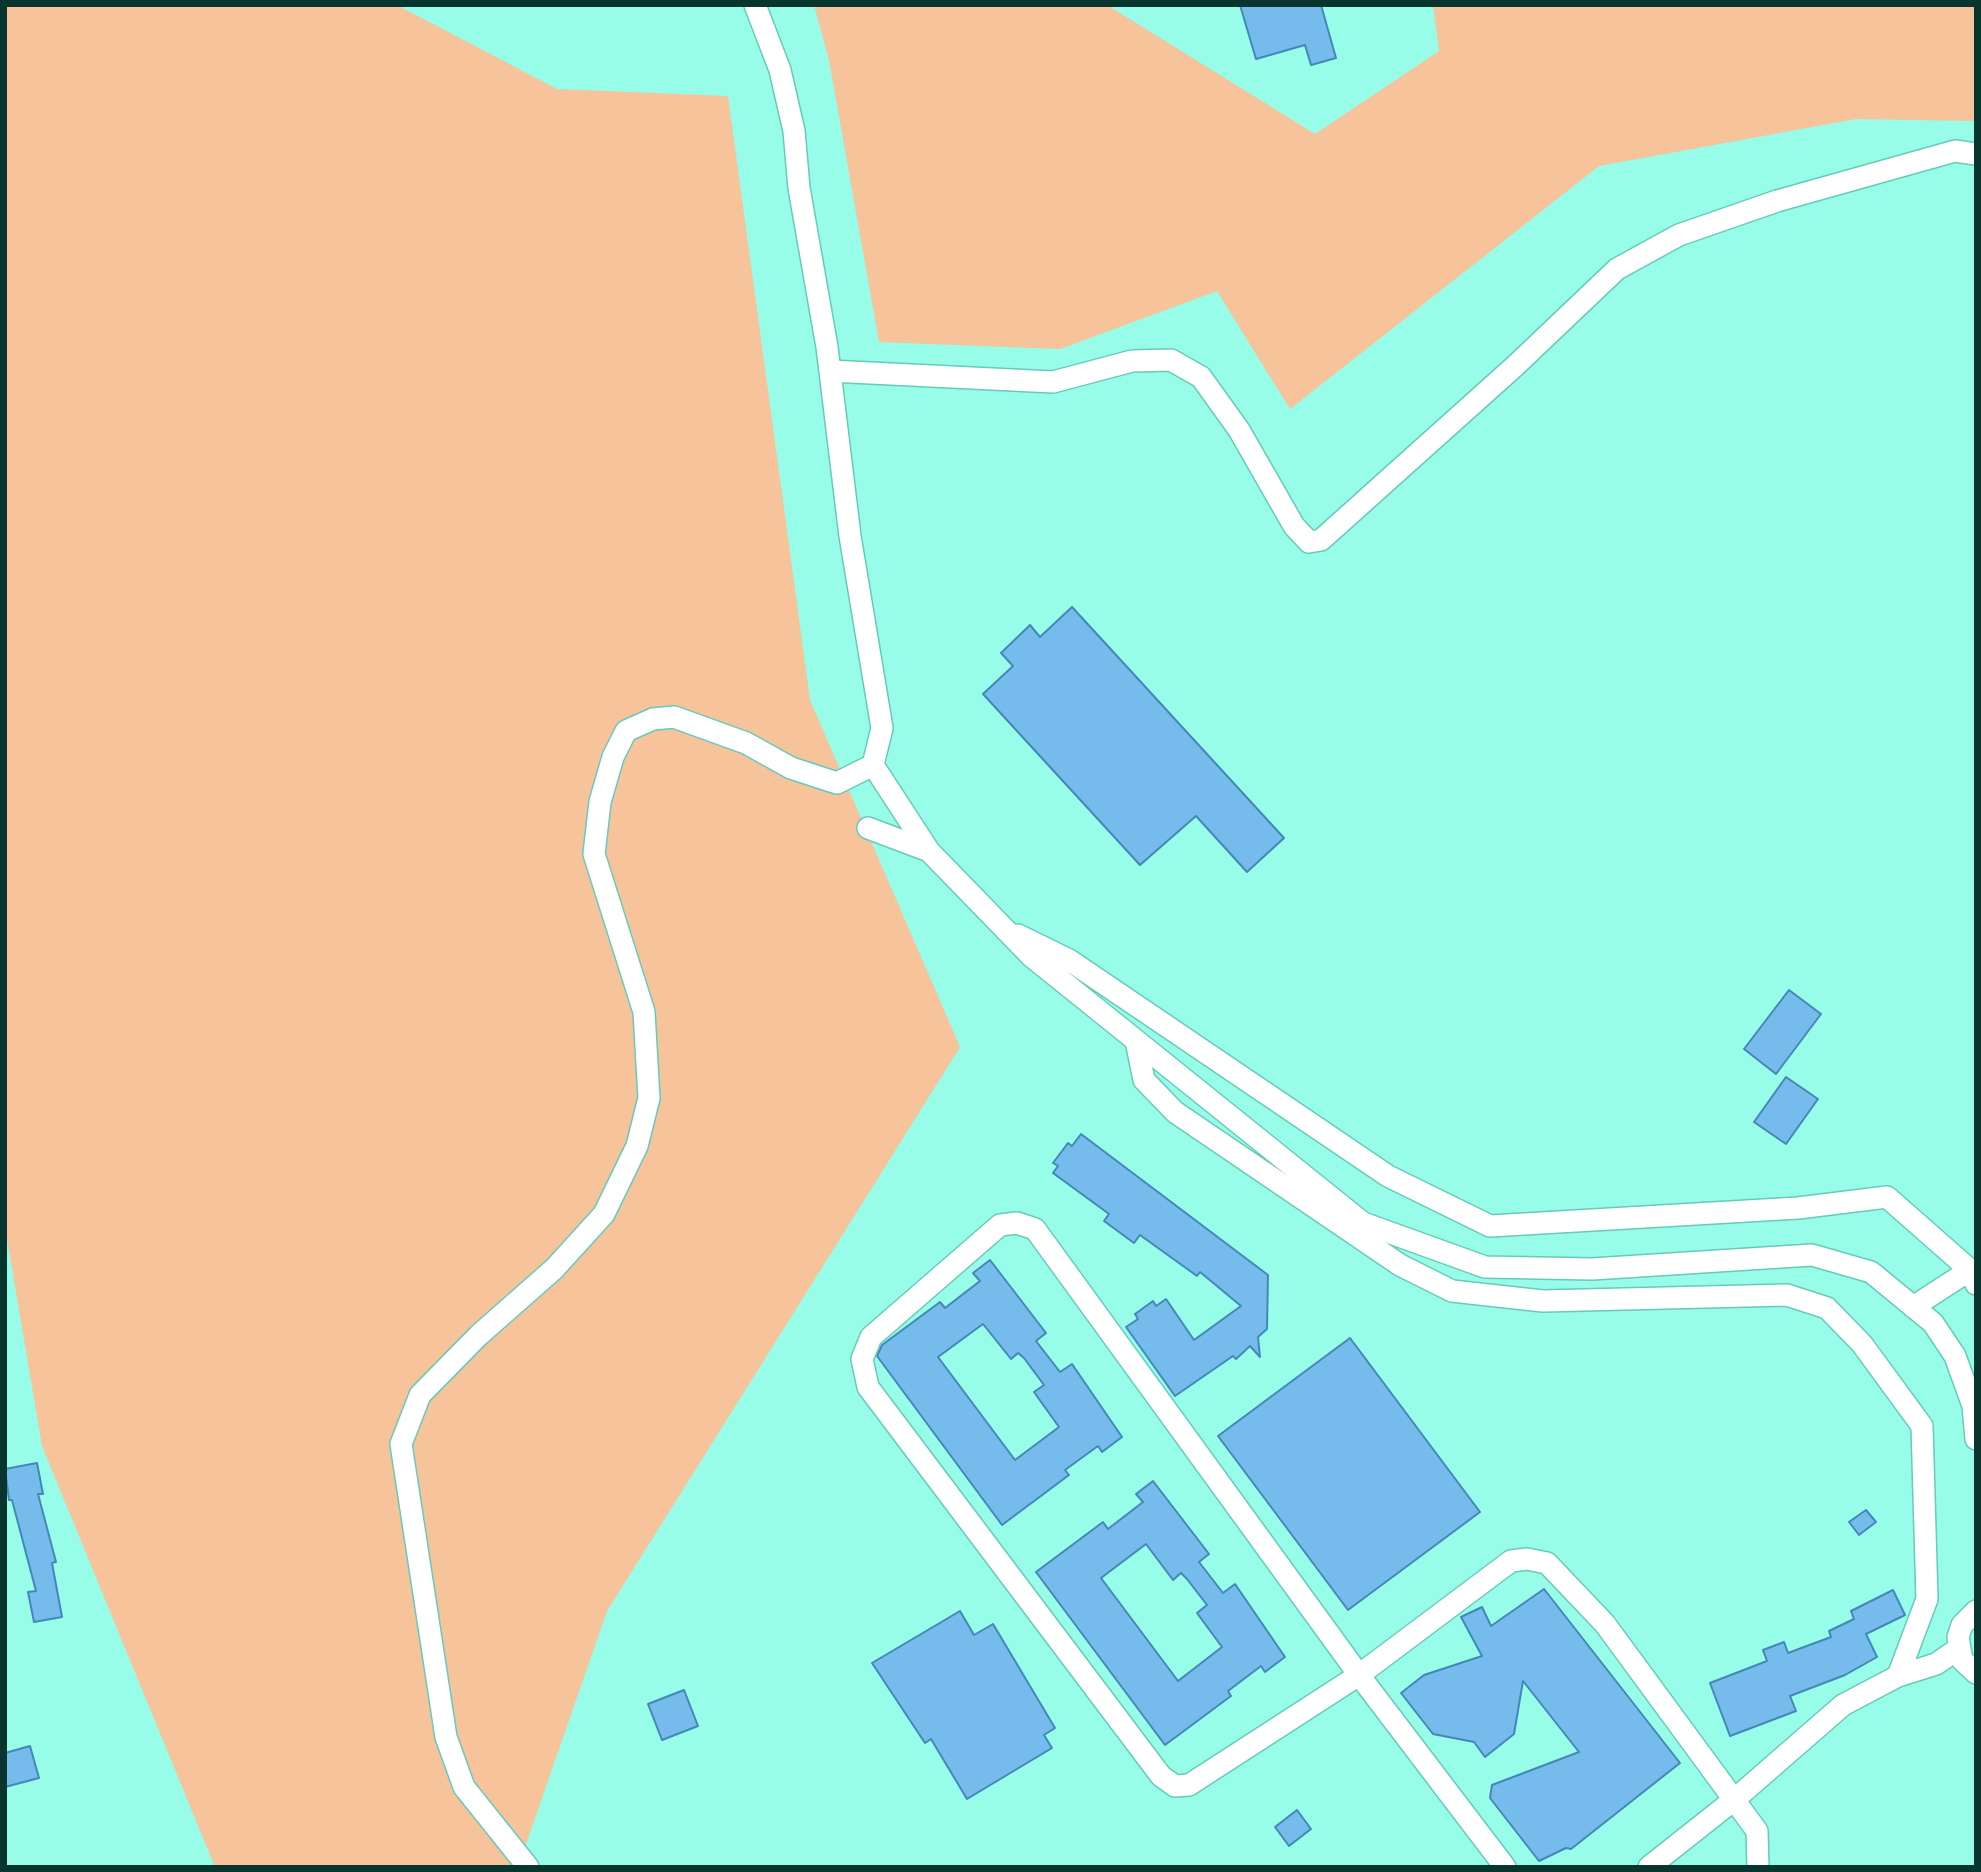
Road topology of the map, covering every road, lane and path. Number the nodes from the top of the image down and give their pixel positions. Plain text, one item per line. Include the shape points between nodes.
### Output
1 (755, 5) edge
2 (1976, 154) edge
3 (830, 371) junction
4 (873, 765) junction
5 (868, 828) dead end
6 (929, 851) junction
7 (1005, 929) junction
8 (1136, 1041) junction
9 (1974, 1276) edge
10 (1913, 1307) junction
11 (1976, 1438) edge
12 (1976, 1611) edge
13 (1958, 1649) junction
14 (1976, 1673) edge
15 (1359, 1675) junction
16 (1898, 1676) junction
17 (1735, 1800) junction
18 (528, 1867) edge
19 (1505, 1867) edge
20 (1648, 1867) edge
21 (1758, 1867) edge

1 - 3 street via 780,70 794,131 799,188
2 - 3 street via 1955,151 1777,201 1679,235 1617,269 1321,540 1309,542 1294,526 1238,430 1200,377 1171,360 1132,361 1053,382
3 - 4 street via 850,537 881,728
4 - 6 street
4 - 18 street via 837,783 674,717 653,719 626,731 613,757 600,802 594,854 644,1012 649,1098 637,1146 604,1214 554,1269 420,1395 401,1444 446,1737 464,1787
5 - 6 street
6 - 7 street
7 - 8 street via 1031,956
7 - 9 street via 1069,960 1388,1176 1490,1226 1798,1208 1887,1197
8 - 10 street via 1363,1223 1485,1267 1592,1269 1812,1255 1871,1272
8 - 16 street via 1144,1080 1175,1112 1389,1258 1452,1291 1544,1301 1787,1295 1827,1308 1862,1344 1922,1426 1927,1599
9 - 10 street
10 - 11 street via 1933,1322 1955,1356 1973,1406
12 - 13 street via 1962,1625
13 - 14 street
13 - 16 street via 1936,1664
15 - 15 street via 1035,1230 1017,1223 1000,1225 872,1337 862,1359 868,1387 1161,1776 1175,1786 1189,1785
15 - 17 street via 1511,1560 1547,1563 1605,1624
15 - 19 street
16 - 17 street via 1843,1705
17 - 20 street
17 - 21 street via 1757,1831

